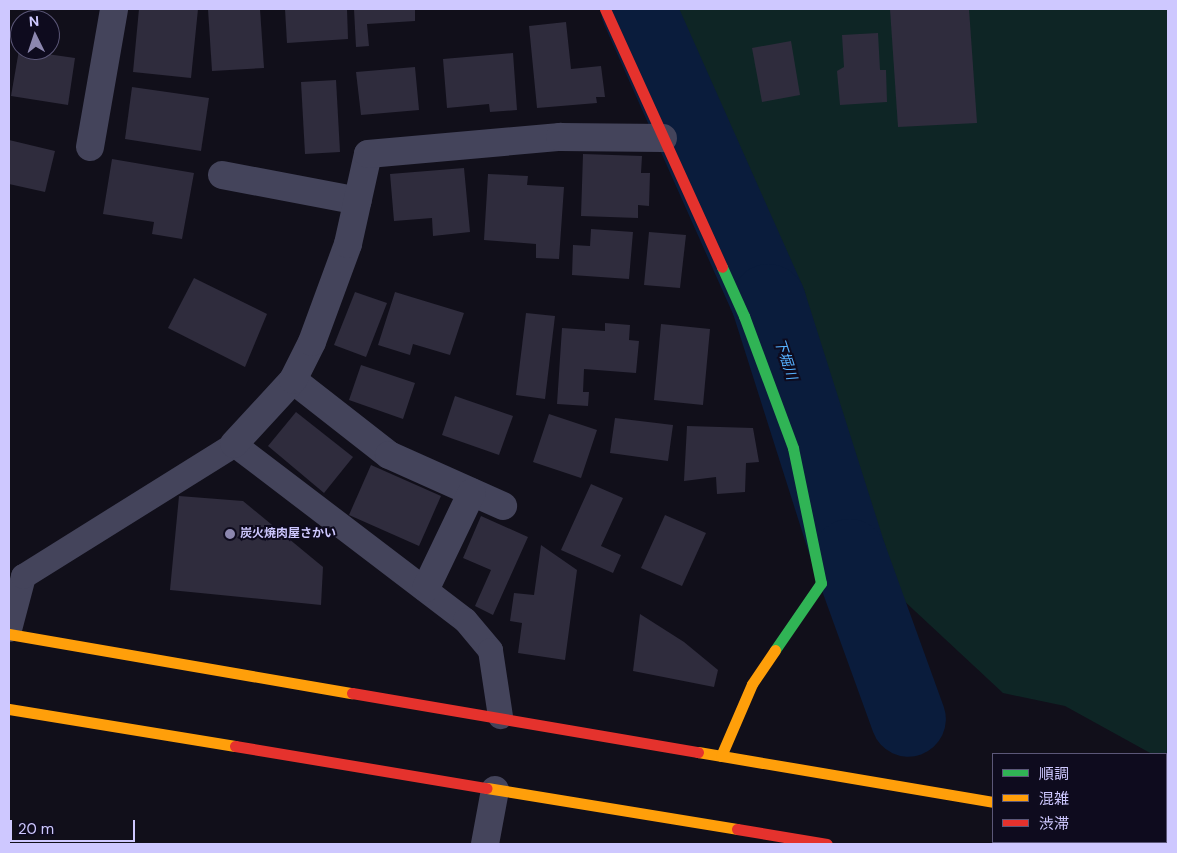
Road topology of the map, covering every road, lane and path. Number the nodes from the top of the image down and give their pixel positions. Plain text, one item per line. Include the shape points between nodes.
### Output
1 (114, 9) edge
2 (605, 9) edge
3 (663, 138) junction
4 (90, 147) dead end
5 (222, 175) dead end
6 (358, 201) junction
7 (293, 380) junction
8 (234, 444) junction
9 (472, 492) junction
10 (503, 506) dead end
11 (426, 588) junction
12 (9, 629) edge
13 (9, 634) edge
14 (9, 709) edge
15 (500, 716) junction
16 (721, 756) junction
17 (495, 790) junction
18 (992, 802) edge
19 (485, 844) edge
20 (827, 844) edge

1 - 4 street
2 - 3 street
3 - 6 street via 560,136 368,154
3 - 16 street via 744,316 793,448 821,583 752,684
5 - 6 street
6 - 7 street via 345,253 312,342
7 - 8 street
7 - 9 street via 389,455
8 - 11 lane
8 - 12 lane via 23,576
9 - 10 street
9 - 11 street
11 - 15 lane via 465,620 490,650
13 - 15 street
14 - 17 street
15 - 16 street
16 - 18 street
17 - 19 street
17 - 20 street

